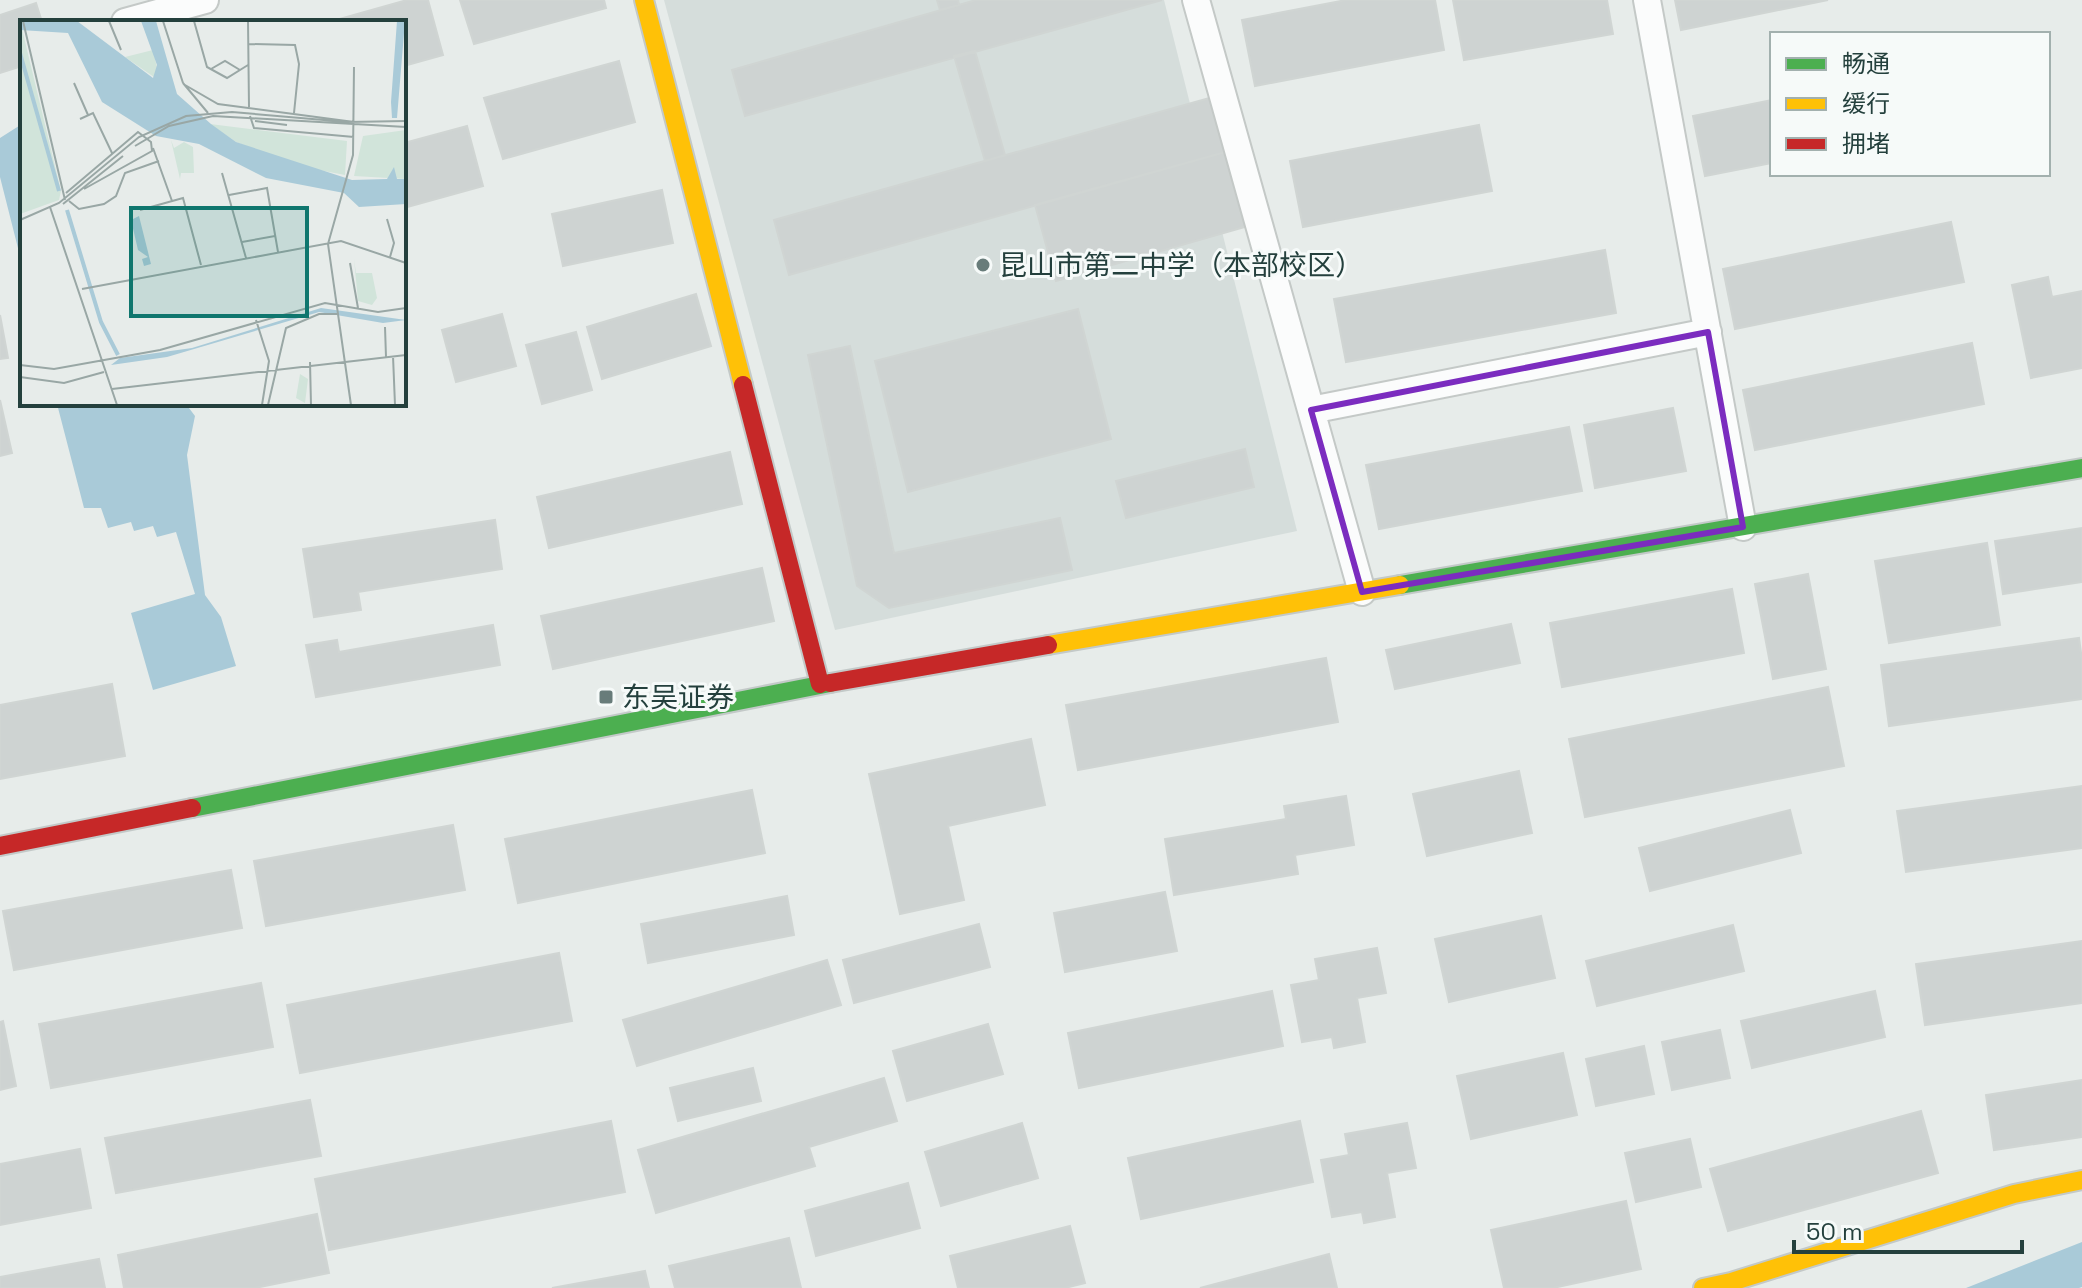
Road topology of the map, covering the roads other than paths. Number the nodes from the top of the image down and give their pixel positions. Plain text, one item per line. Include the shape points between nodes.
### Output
1 (205, 0) edge
2 (644, 0) edge
3 (1196, 0) edge
4 (1647, 0) edge
5 (132, 20) edge
6 (1708, 332) junction
7 (1311, 410) junction
8 (2082, 468) edge
9 (1743, 527) junction
10 (1362, 592) junction
11 (820, 684) junction
12 (0, 846) edge
13 (2082, 1180) edge
14 (1703, 1288) edge

1 - 5 street
2 - 11 street
3 - 7 street
4 - 6 street
6 - 7 street
6 - 9 street
7 - 10 street
8 - 9 street
9 - 10 street
10 - 11 street
11 - 12 street
13 - 14 street via 2014,1194

